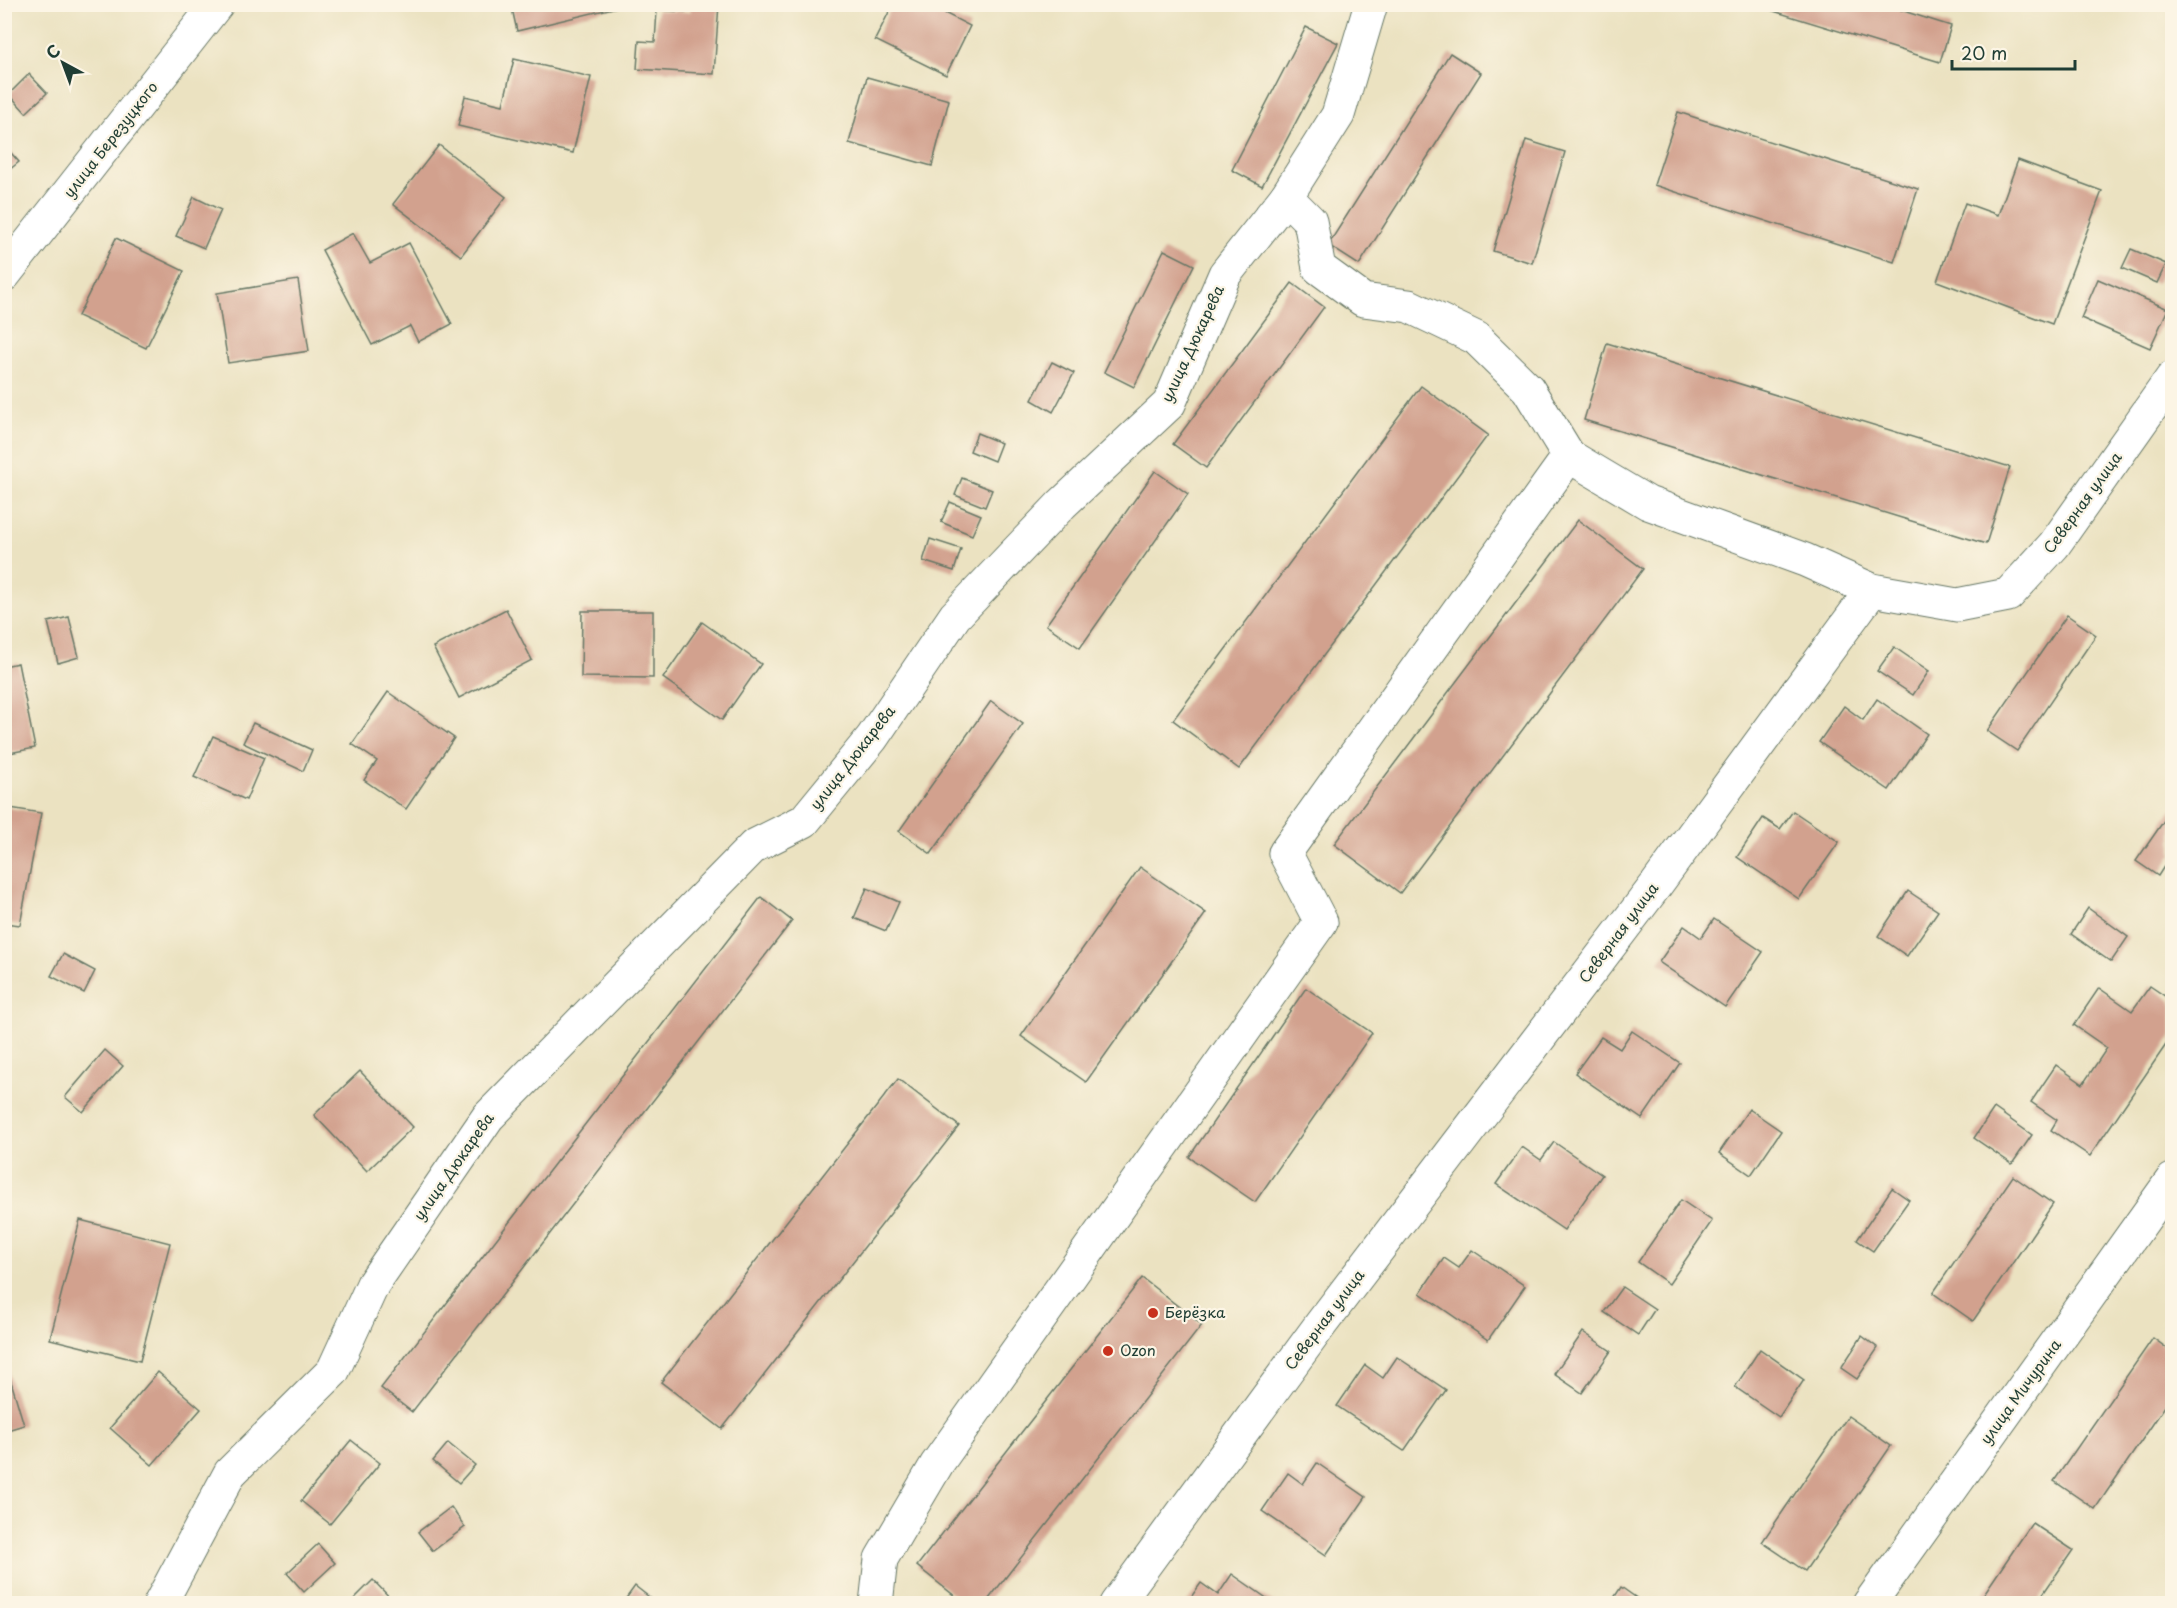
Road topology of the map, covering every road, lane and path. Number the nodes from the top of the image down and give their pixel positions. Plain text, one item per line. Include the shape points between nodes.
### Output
1 (217, 4) edge
2 (1371, 4) edge
3 (1286, 197) junction
4 (4, 275) edge
5 (2172, 378) edge
6 (1569, 456) junction
7 (1872, 590) junction
8 (2172, 1180) edge
9 (160, 1604) edge
10 (876, 1604) edge
11 (1116, 1604) edge
12 (1869, 1604) edge

1 - 4 street, улица Березуцкого
2 - 3 street, улица Дюкарева via 1338,115
3 - 6 street via 1310,221 1319,267 1363,300 1409,306 1476,338 1528,389
3 - 9 street, улица Дюкарева via 1225,274 1169,404 1062,504 955,616 872,738 804,821 754,846 488,1117 372,1284 333,1371 230,1473
5 - 7 street, Северная улица via 2054,545 2008,595 1957,606
6 - 7 street via 1648,503 1806,560
6 - 10 street via 1285,853 1321,922 937,1464 881,1559
7 - 11 street, Северная улица via 1656,885 1321,1324
8 - 12 street, улица Мичурина

